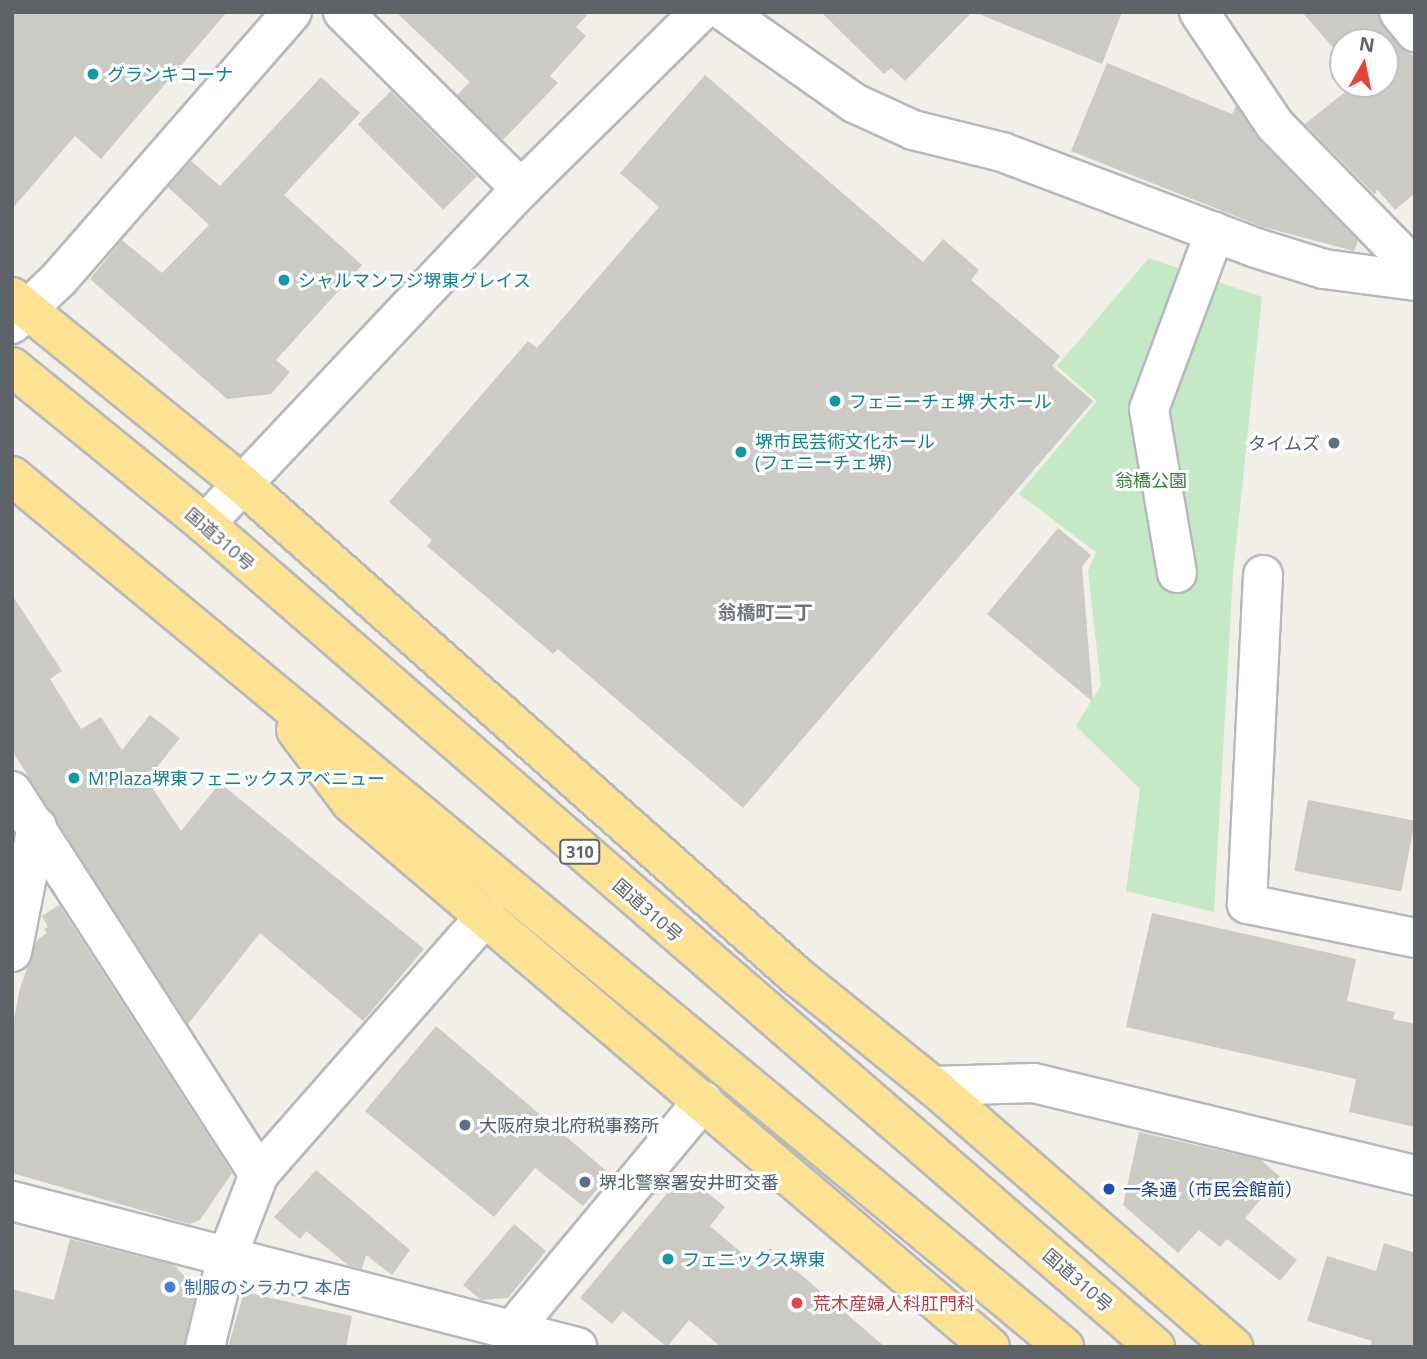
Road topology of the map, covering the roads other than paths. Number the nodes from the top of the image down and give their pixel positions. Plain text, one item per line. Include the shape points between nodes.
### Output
1 (292, 12) edge
2 (343, 12) edge
3 (700, 12) edge
4 (725, 12) edge
5 (1199, 12) edge
6 (1399, 12) edge
7 (1415, 32) edge
8 (521, 189) junction
9 (1215, 232) junction
10 (1415, 268) edge
11 (1415, 281) edge
12 (18, 310) edge
13 (12, 367) edge
14 (12, 476) edge
15 (241, 483) junction
16 (205, 524) junction
17 (1177, 573) dead end
18 (1263, 575) dead end
19 (315, 623) junction
20 (257, 678) junction
21 (565, 769) junction
22 (12, 790) edge
23 (37, 826) junction
24 (486, 916) junction
25 (1415, 938) edge
26 (12, 951) edge
27 (933, 1086) junction
28 (703, 1101) junction
29 (259, 1174) junction
30 (1415, 1175) edge
31 (12, 1201) edge
32 (227, 1257) junction
33 (513, 1329) junction
34 (1151, 1343) edge
35 (205, 1347) edge
36 (578, 1347) edge
37 (990, 1347) edge
38 (1064, 1347) edge
39 (1233, 1347) edge

1 - 12 street
2 - 8 street
3 - 8 street
4 - 9 street via 854,103 913,130 1002,152
5 - 10 street via 1275,125
6 - 7 street
8 - 15 street
9 - 11 street via 1343,275
9 - 17 street via 1149,409
12 - 15 highway
13 - 16 highway, 国道310号 / 310
14 - 20 highway
15 - 16 street
15 - 21 highway
16 - 19 highway, 国道310号 / 310
18 - 25 street via 1247,904
19 - 21 highway
19 - 34 highway, 国道310号 / 310
20 - 24 highway via 351,803
20 - 38 highway
21 - 27 highway via 799,978
22 - 23 street
23 - 26 street
23 - 29 street
24 - 28 highway
24 - 29 street
27 - 30 street via 1034,1083
27 - 39 highway
28 - 33 street
28 - 37 highway
29 - 32 street
31 - 32 street
32 - 33 street
32 - 35 street
33 - 36 street

